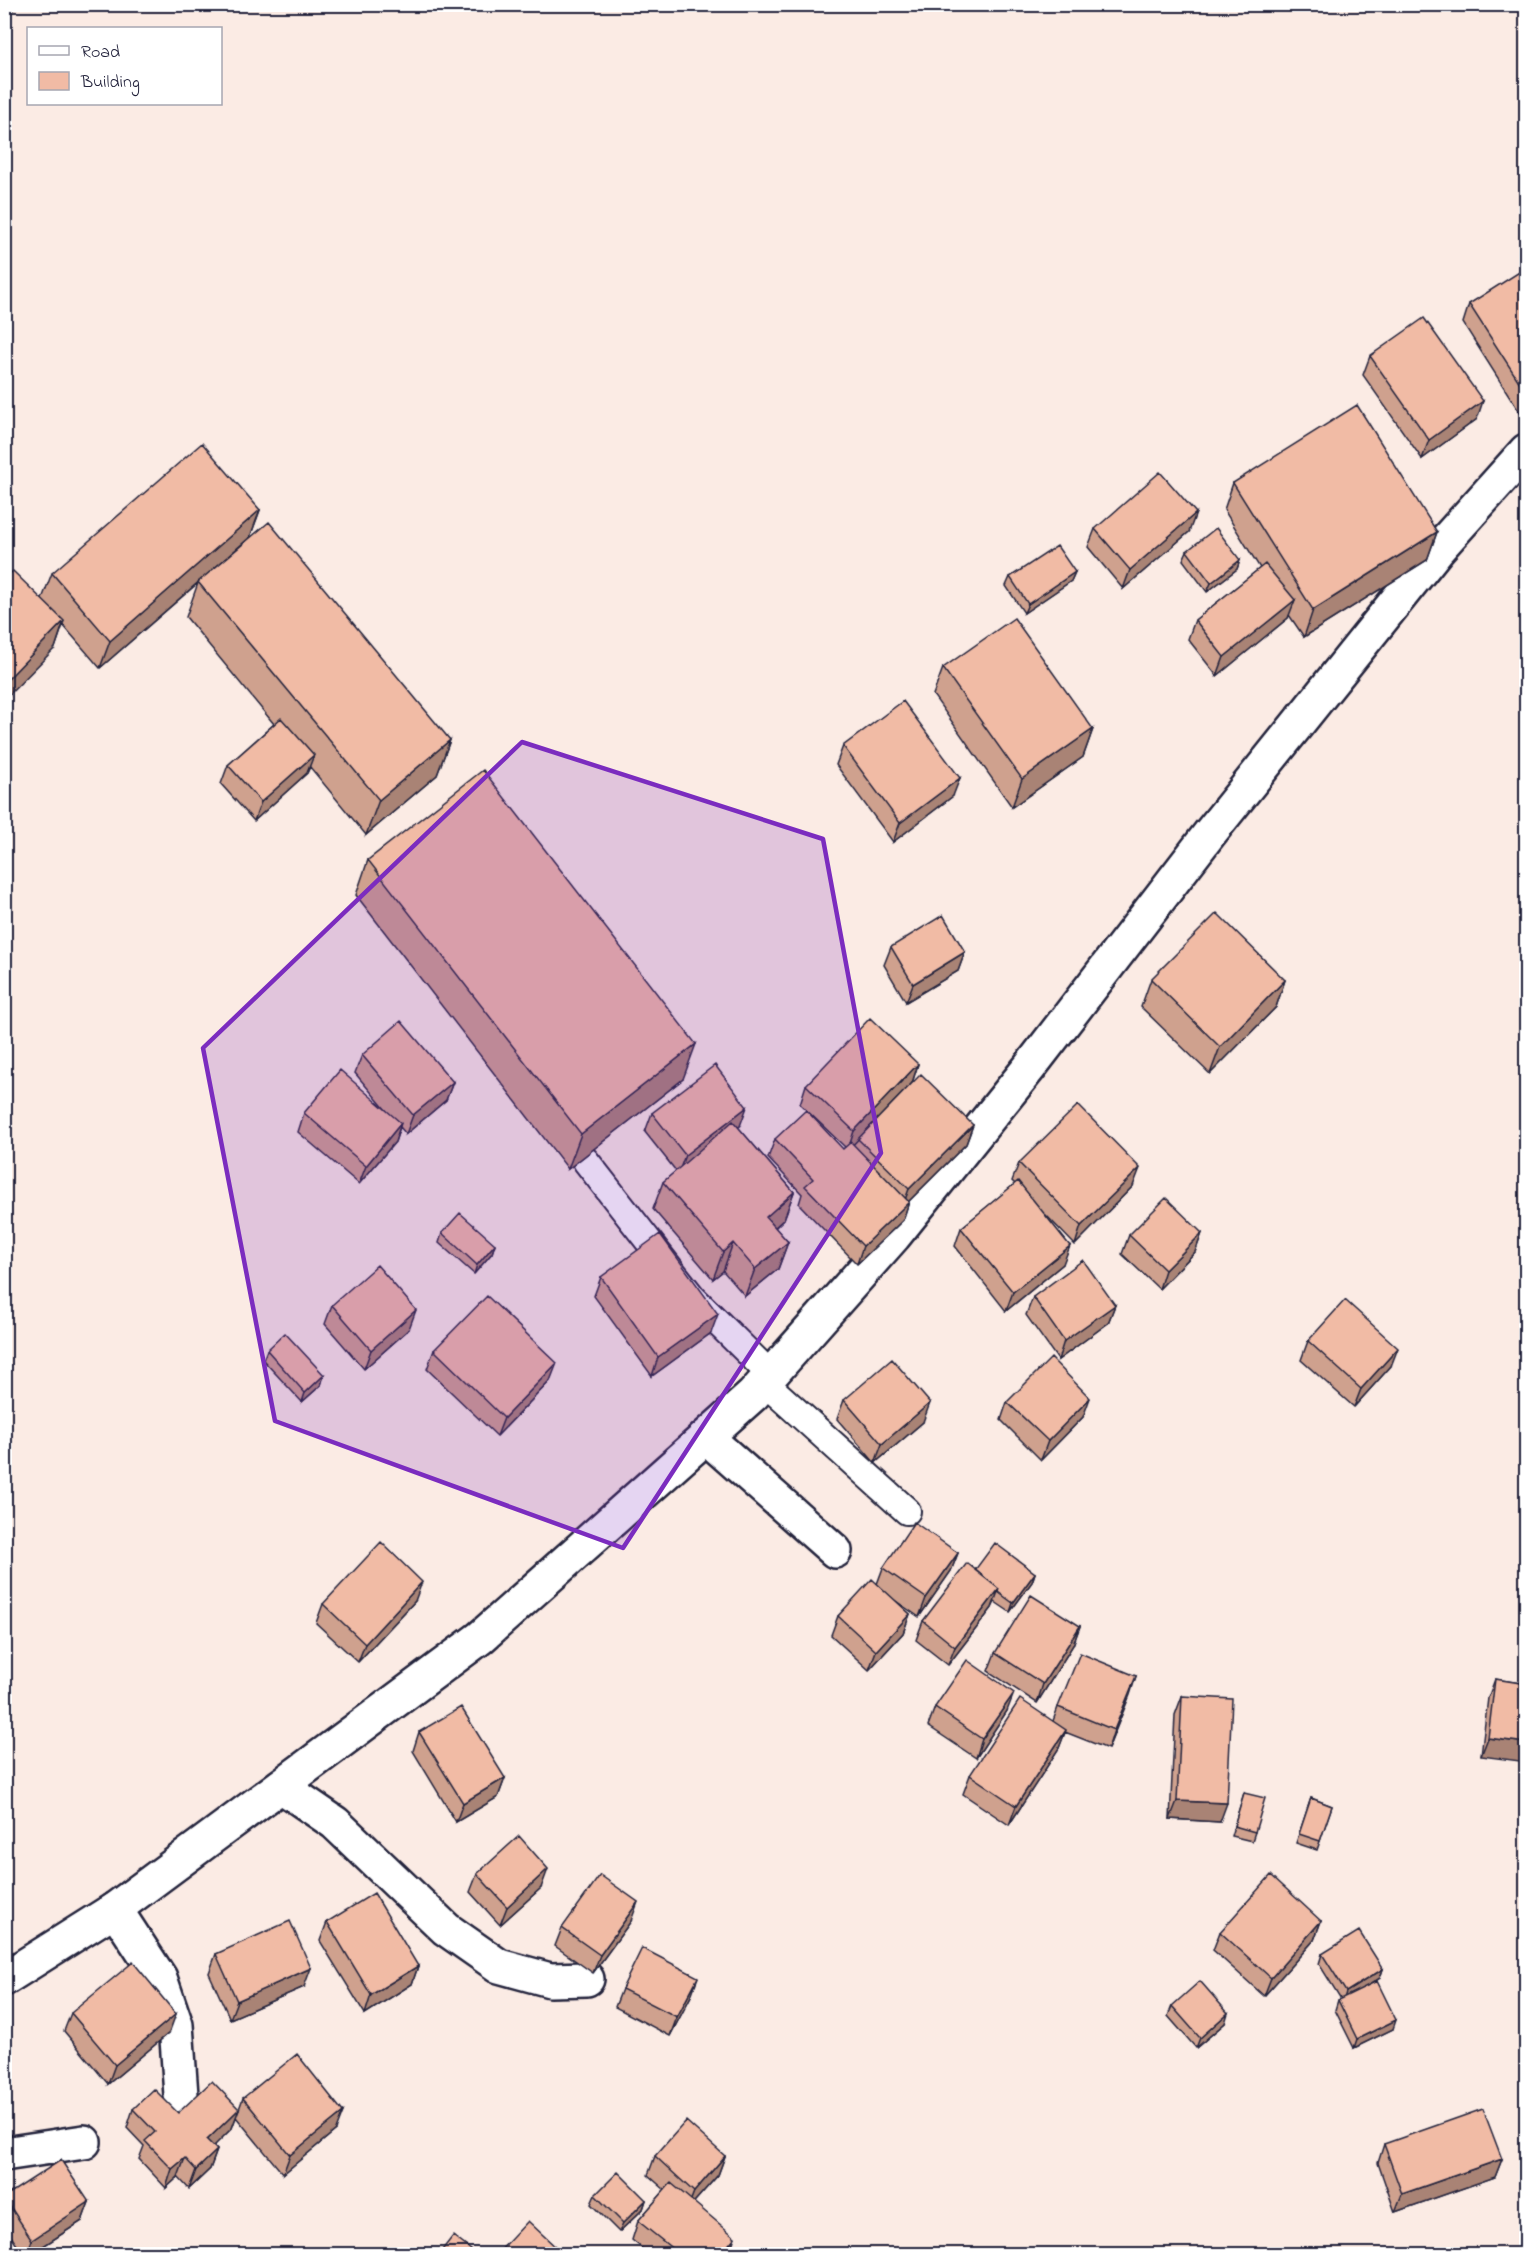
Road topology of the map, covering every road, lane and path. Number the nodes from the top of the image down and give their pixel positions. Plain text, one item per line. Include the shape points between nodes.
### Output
1 (1527, 451) edge
2 (586, 1161) edge
3 (768, 1379) junction
4 (706, 1437) junction
5 (907, 1511) dead end
6 (835, 1551) dead end
7 (281, 1786) junction
8 (115, 1909) junction
9 (4, 1979) edge
10 (587, 1979) dead end
11 (181, 2095) dead end
12 (84, 2142) dead end
13 (4, 2154) edge

1 - 3 street via 1416,577 894,1236
2 - 3 lane via 693,1298
3 - 4 street
3 - 5 lane
4 - 6 street
4 - 7 street via 480,1638
7 - 8 street
7 - 10 street via 335,1823 446,1929 499,1966 550,1980
8 - 9 street
8 - 11 street via 160,1978 176,2025
12 - 13 street

